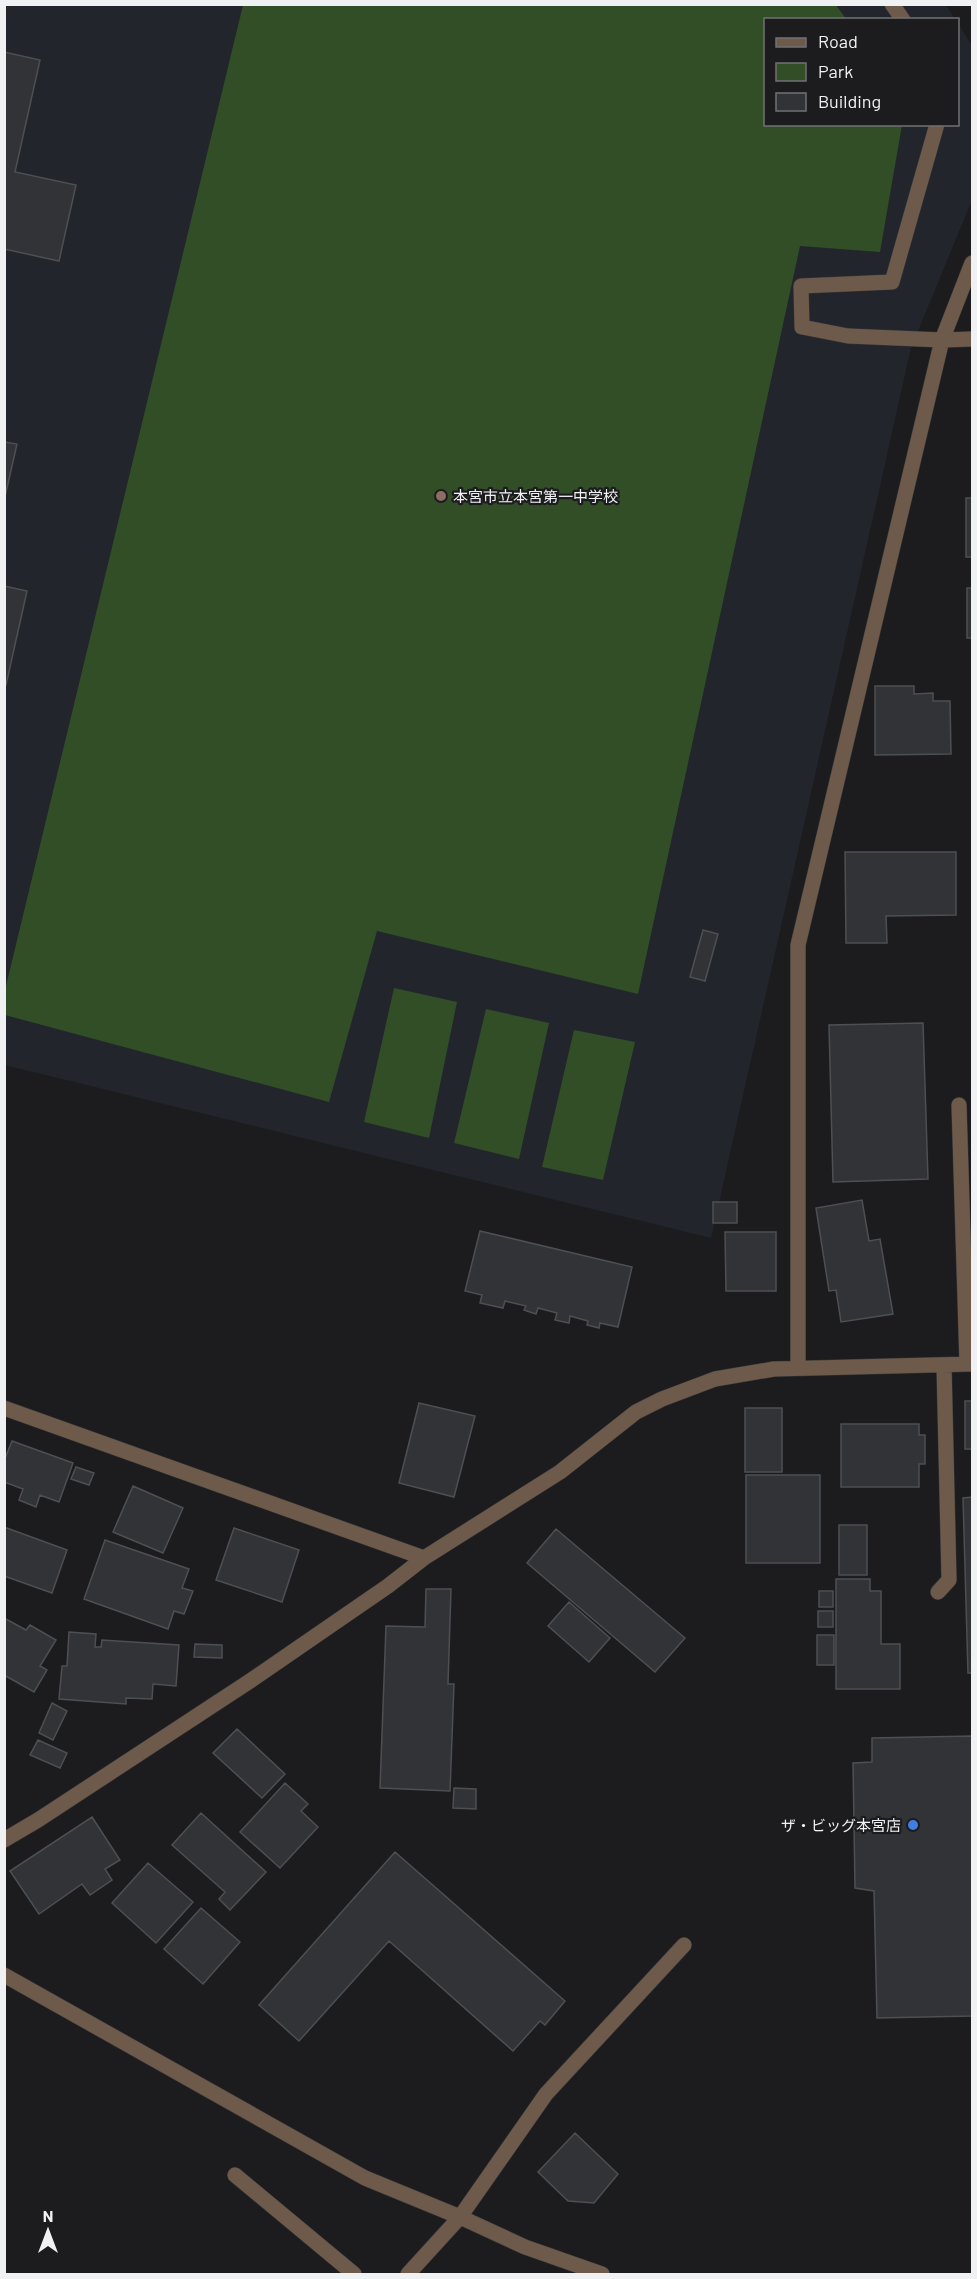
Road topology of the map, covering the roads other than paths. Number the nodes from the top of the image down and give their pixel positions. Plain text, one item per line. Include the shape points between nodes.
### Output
1 (892, 4) edge
2 (902, 18) edge
3 (936, 126) edge
4 (972, 263) edge
5 (972, 339) edge
6 (942, 340) junction
7 (959, 1106) dead end
8 (970, 1364) edge
9 (944, 1365) junction
10 (798, 1368) junction
11 (4, 1408) edge
12 (424, 1558) junction
13 (938, 1592) dead end
14 (4, 1840) edge
15 (684, 1945) dead end
16 (4, 1975) edge
17 (235, 2175) dead end
18 (460, 2217) junction
19 (354, 2274) edge
20 (408, 2274) edge
21 (603, 2274) edge

1 - 2 street
3 - 6 street via 892,282 801,286 802,327 848,336
4 - 6 street
5 - 6 street
6 - 10 street via 798,945
7 - 8 street
8 - 9 street
9 - 10 street
9 - 13 street via 949,1580
10 - 12 street via 715,1379 636,1412 560,1472
11 - 12 street
12 - 14 street via 250,1681
15 - 18 street via 546,2094
16 - 18 street via 365,2178
17 - 19 street
18 - 20 street
18 - 21 street via 525,2247

